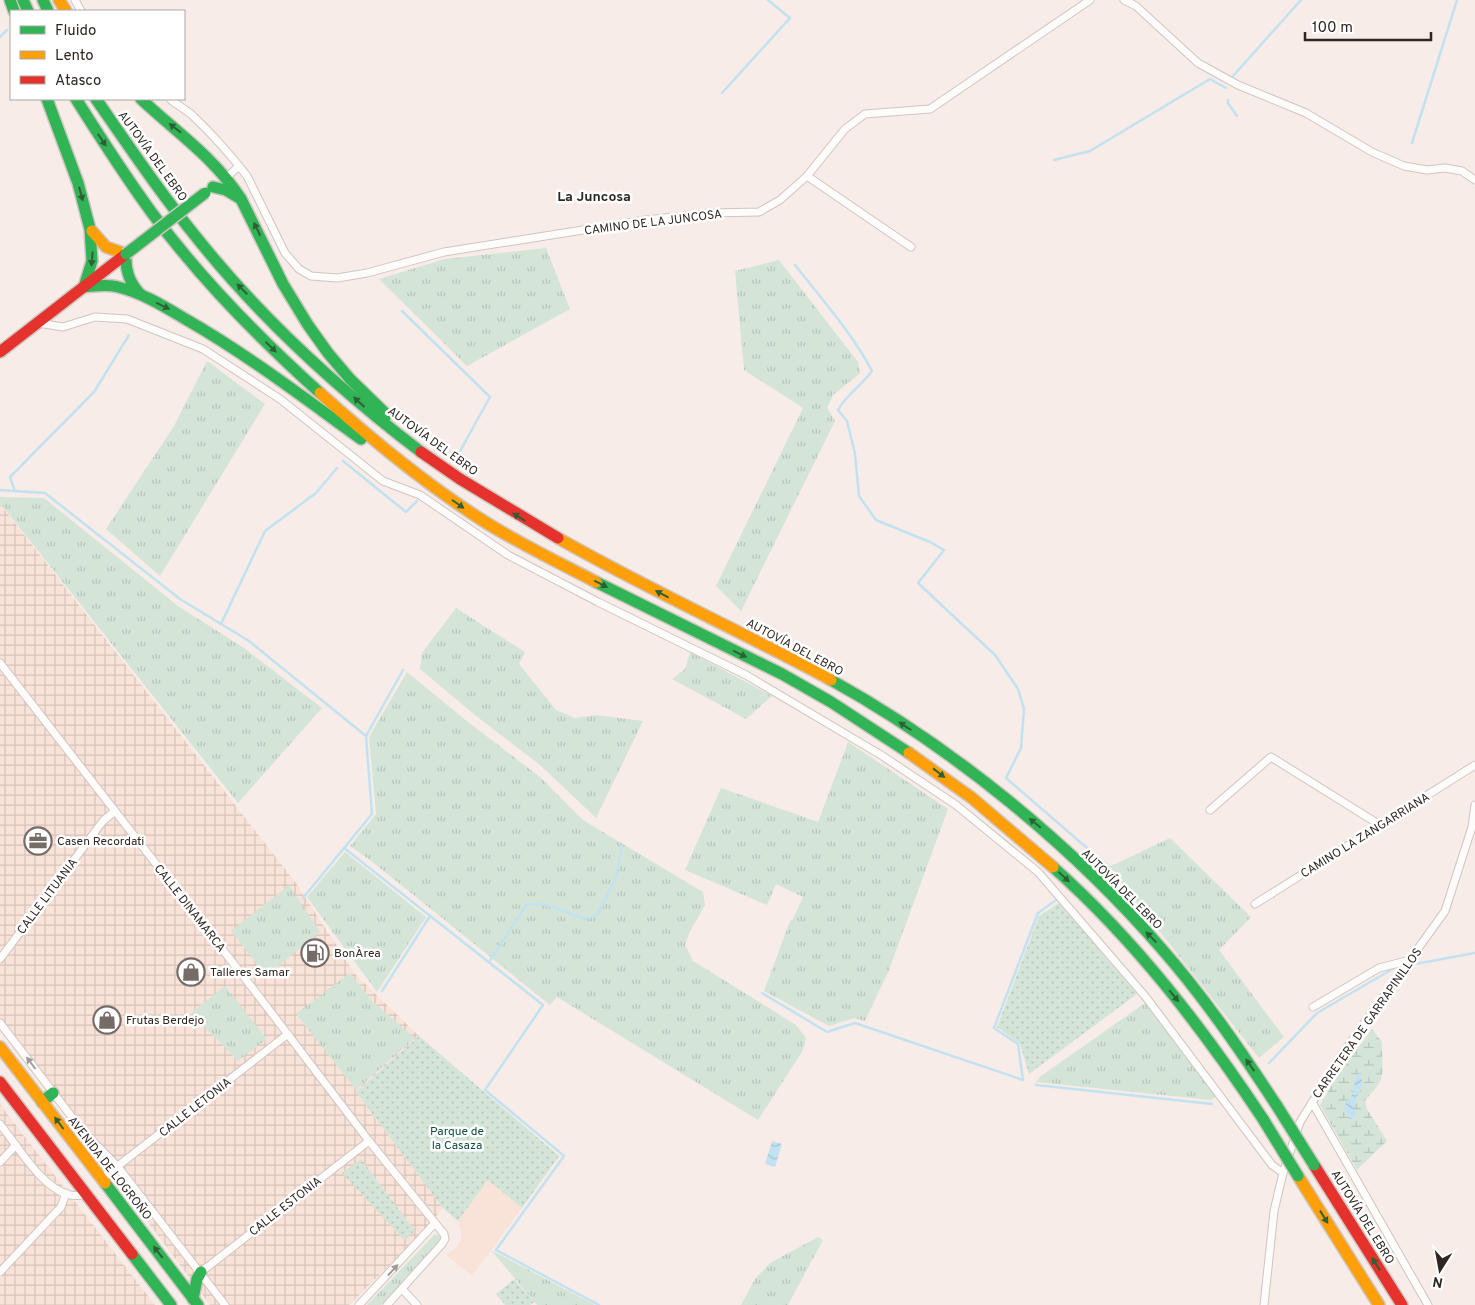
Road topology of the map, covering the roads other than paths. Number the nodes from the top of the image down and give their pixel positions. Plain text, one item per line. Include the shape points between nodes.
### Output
1 (1090, 0) edge
2 (1124, 0) edge
3 (47, 100) edge
4 (77, 100) edge
5 (97, 100) edge
6 (142, 100) edge
7 (171, 100) edge
8 (209, 157) junction
9 (240, 166) junction
10 (807, 176) junction
11 (227, 177) junction
12 (1475, 180) edge
13 (209, 190) junction
14 (241, 199) junction
15 (90, 229) junction
16 (911, 247) dead end
17 (126, 254) junction
18 (84, 287) junction
19 (140, 294) junction
20 (38, 323) junction
21 (0, 352) edge
22 (448, 471) junction
23 (418, 476) junction
24 (0, 663) edge
25 (1475, 765) edge
26 (1475, 806) edge
27 (1210, 810) dead end
28 (115, 811) junction
29 (1380, 825) junction
30 (1255, 904) dead end
31 (0, 959) edge
32 (1410, 960) junction
33 (1313, 1007) dead end
34 (0, 1023) edge
35 (288, 1034) junction
36 (0, 1048) edge
37 (0, 1082) edge
38 (54, 1093) junction
39 (42, 1102) junction
40 (1312, 1102) junction
41 (0, 1124) edge
42 (369, 1141) junction
43 (16, 1145) junction
44 (0, 1162) edge
45 (118, 1167) junction
46 (1283, 1174) junction
47 (101, 1179) junction
48 (66, 1193) junction
49 (86, 1195) junction
50 (435, 1223) junction
51 (0, 1272) edge
52 (201, 1272) junction
53 (173, 1273) junction
54 (402, 1289) junction
55 (196, 1302) edge
56 (171, 1305) edge
57 (225, 1305) edge
58 (359, 1305) edge
59 (387, 1305) edge
60 (417, 1305) edge
61 (1264, 1305) edge
62 (1379, 1305) edge
63 (1402, 1305) edge
64 (1428, 1305) edge

1 - 10 street, CAMINO DE LA JUNCOSA via 930,109 865,114 845,130
2 - 12 street via 1136,6 1198,63 1238,85 1306,114 1372,152 1404,166 1462,171
3 -> 15 highway via 78,183
4 -> 23 highway via 152,213 199,270 307,382
22 -> 5 highway, AUTOVÍA DEL EBRO via 362,405 282,331 217,263 170,204
8 -> 6 highway
7 - 9 street, CAMINO DE LA JUNCOSA via 190,113
8 - 11 highway
8 - 13 highway via 212,171
9 - 10 street, CAMINO DE LA JUNCOSA via 285,253 299,269 311,276 337,278 444,252 646,220 759,212 780,200
9 - 11 street
10 - 16 street
11 - 13 highway
11 - 14 highway
13 - 14 highway via 226,190
13 - 17 highway, bridge
22 -> 14 highway via 357,386 320,341 299,310
15 - 17 highway via 102,246
15 -> 18 highway via 92,261
17 - 18 highway
17 - 19 highway via 127,274
18 - 19 highway via 108,285
18 - 20 highway
19 -> 23 highway via 240,351 402,470
20 - 21 highway
20 - 46 street via 63,327 95,317 127,319 203,349 280,399 383,481 420,496 508,555 746,675 881,755 956,806 1038,872 1146,996 1272,1165
63 -> 22 highway, AUTOVÍA DEL EBRO, bridge via 1253,1069 1208,1006 1159,945 1039,826 940,750 870,703 789,656 542,531
23 -> 62 highway, bridge via 474,515 541,553 779,673 858,718 930,766 1025,841 1085,896 1192,1018 1236,1078
24 - 28 street, CALLE DINAMARCA
25 - 29 street, CAMINO LA ZANGARRIANA
26 - 32 street, CARRETERA DE GARRAPINILLOS via 1472,826 1445,911
27 - 29 street via 1272,757
28 - 31 street, CALLE LITUANIA via 103,821
28 - 35 street, CALLE DINAMARCA
29 - 30 street, CAMINO LA ZANGARRIANA
32 - 33 street via 1379,968
32 - 40 street, CARRETERA DE GARRAPINILLOS
38 -> 34 street
35 - 42 street, CALLE DINAMARCA
35 - 45 street, CALLE LETONIA
36 - 39 highway, AVENIDA DE LOGROÑO
37 - 49 highway
38 - 39 highway
38 - 45 street via 81,1129
47 -> 39 highway, AVENIDA DE LOGROÑO
40 - 46 street, CARRETERA DE GARRAPINILLOS via 1300,1122
40 - 64 street
41 - 43 street
42 - 50 street, CALLE DINAMARCA
42 - 52 street, CALLE ESTONIA
43 - 44 street
43 - 48 street via 42,1178
45 - 47 street, CALLE LETONIA
45 - 52 street
46 - 61 street, CARRETERA DE GARRAPINILLOS via 1274,1211
53 -> 47 highway, AVENIDA DE LOGROÑO
48 - 49 street
48 - 51 street via 61,1207
49 - 56 highway
50 - 54 street via 445,1240
58 -> 50 street
52 - 53 highway
52 - 55 highway via 197,1279
52 - 57 street
53 - 55 highway, AVENIDA DE LOGROÑO
54 - 59 street
54 - 60 street

